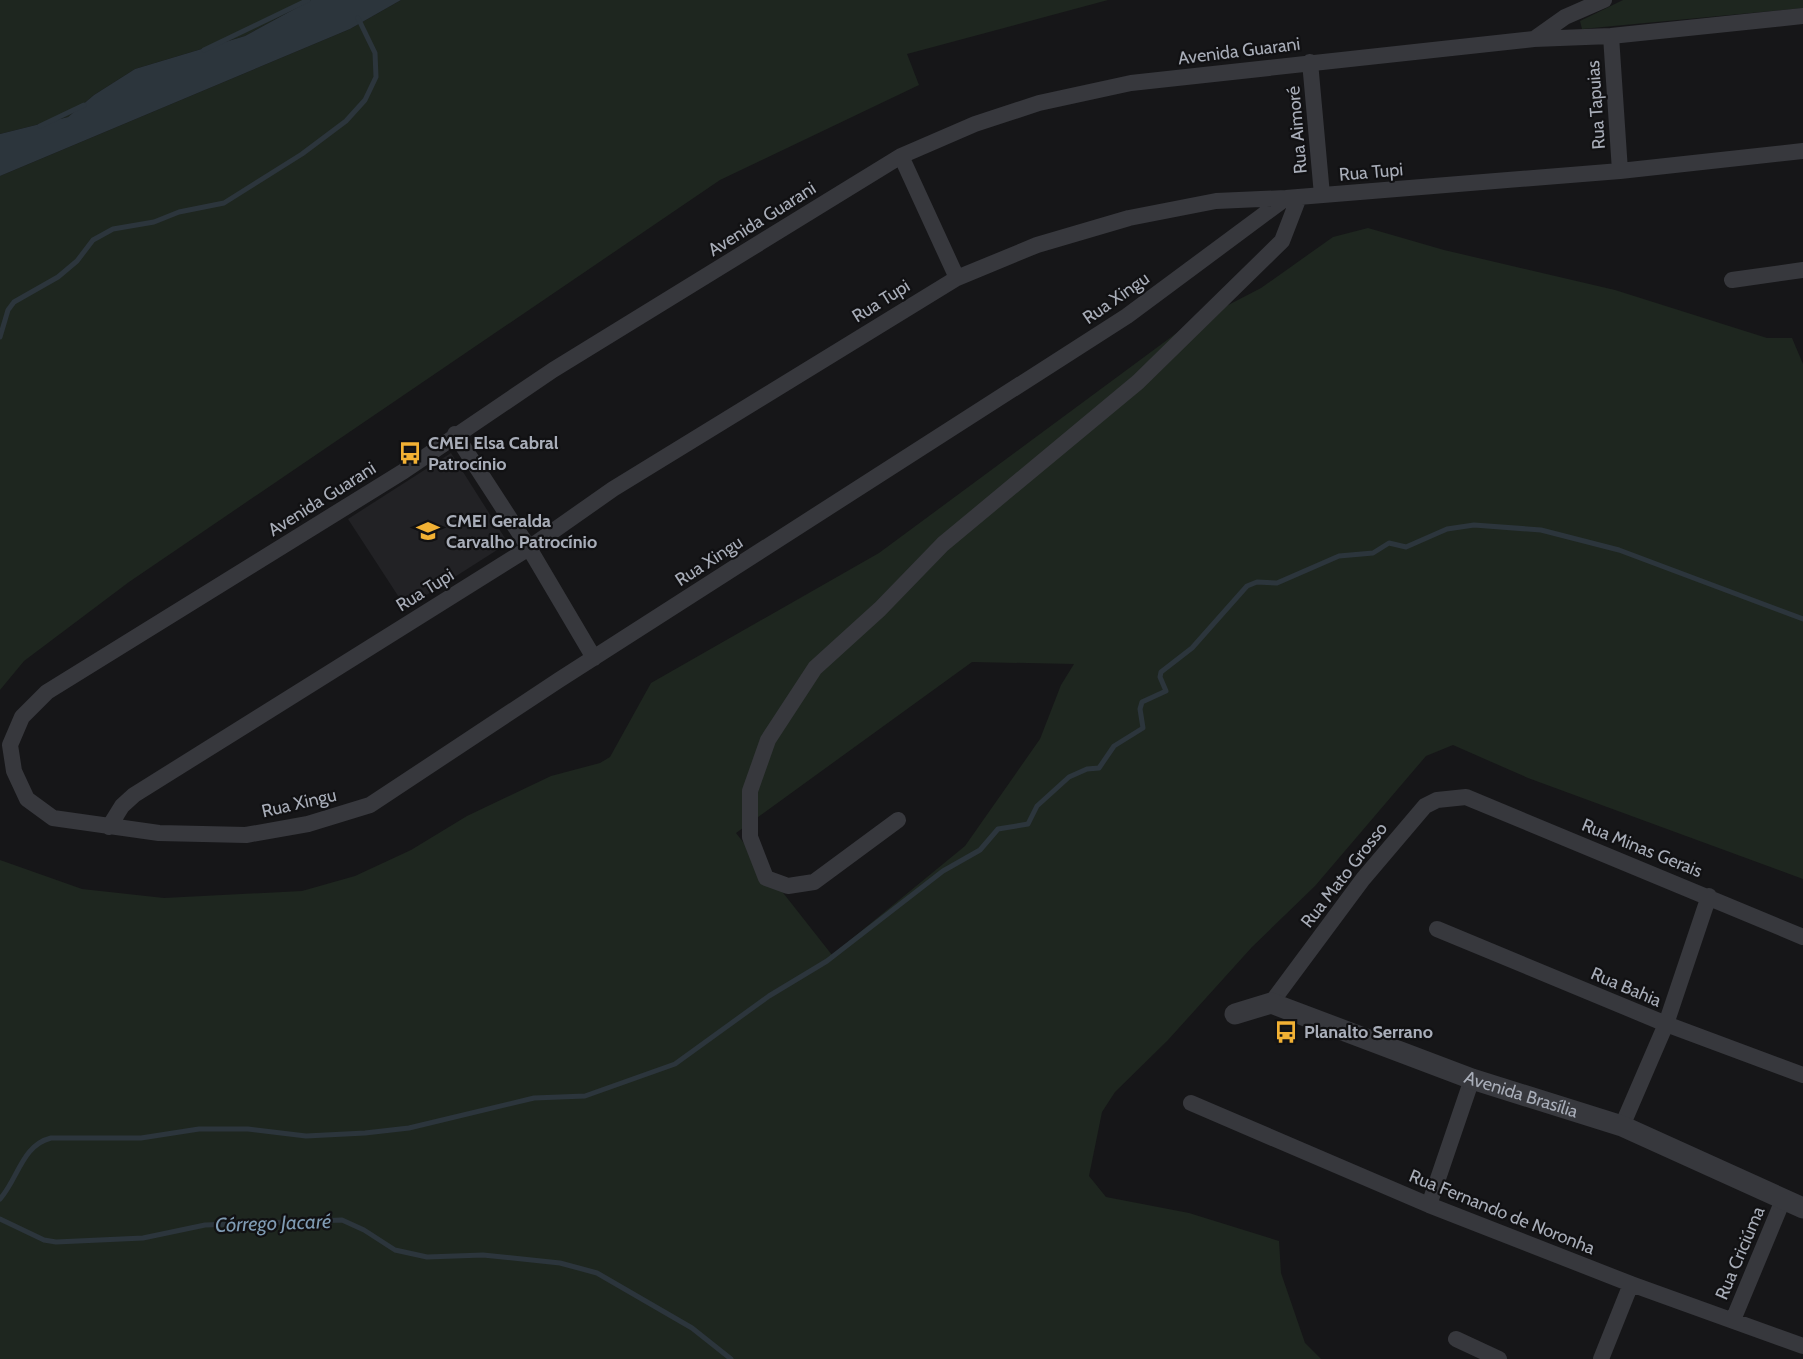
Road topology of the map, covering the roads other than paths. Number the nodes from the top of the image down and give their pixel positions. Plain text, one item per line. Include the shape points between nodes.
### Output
1 (1604, 0) edge
2 (1803, 16) edge
3 (1611, 36) junction
4 (1534, 39) junction
5 (1310, 62) junction
6 (901, 156) junction
7 (1803, 156) edge
8 (1620, 171) junction
9 (1322, 195) junction
10 (1293, 198) junction
11 (1803, 270) edge
12 (957, 278) junction
13 (1732, 280) dead end
14 (455, 434) junction
15 (529, 548) junction
16 (594, 658) junction
17 (1466, 796) joint
18 (898, 820) dead end
19 (109, 827) junction
20 (1709, 896) junction
21 (1437, 929) dead end
22 (1803, 937) edge
23 (1270, 1003) junction
24 (1235, 1014) dead end
25 (1666, 1024) junction
26 (1803, 1075) edge
27 (1472, 1079) junction
28 (1191, 1103) dead end
29 (1622, 1126) junction
30 (1783, 1200) junction
31 (1429, 1205) junction
32 (1803, 1208) edge
33 (1631, 1284) junction
34 (1733, 1320) junction
35 (1456, 1339) dead end
36 (1803, 1346) edge
37 (1499, 1359) edge
38 (1601, 1359) edge

1 - 4 street via 1565,17
2 - 3 street, Avenida Guarani
3 - 4 street, Avenida Guarani
3 - 8 street, Rua Tapuias
4 - 5 street, Avenida Guarani
5 - 6 street, Avenida Guarani via 1131,83 1040,103 975,124
5 - 9 street, Rua Aimoré
6 - 12 street
6 - 14 street, Avenida Guarani
7 - 8 street, Rua Tupi
8 - 9 street, Rua Tupi
9 - 10 street, Rua Tupi
10 - 12 street, Rua Tupi via 1216,201 1129,218 1037,246
10 - 16 street, Rua Xingu via 1127,316
10 - 18 street via 1281,240 1138,382 943,544 815,668 768,740 750,791 750,837 766,878 788,886 814,882
11 - 13 street
12 - 15 street, Rua Tupi via 613,489
14 - 15 street
14 - 19 street, Avenida Guarani via 404,471 47,692 22,717 10,745 14,771 27,798 53,818
15 - 16 street
15 - 19 street, Rua Tupi via 134,795
16 - 19 street, Rua Xingu via 370,805 308,824 246,835 159,833
17 - 20 street, Rua Minas Gerais
17 - 23 street, Rua Mato Grosso via 1425,806 1363,879
20 - 22 street, Rua Minas Gerais
20 - 25 street
21 - 25 street, Rua Bahia
23 - 24 street
23 - 27 street, Avenida Brasília
25 - 26 street, Rua Bahia
25 - 29 street
27 - 29 street, Avenida Brasília
27 - 31 street
28 - 31 street, Rua Fernando de Noronha
29 - 30 street, Avenida Brasília
30 - 32 street, Avenida Brasília
30 - 34 street, Rua Criciúma
31 - 33 street, Rua Fernando de Noronha
33 - 34 street, Rua Fernando de Noronha
33 - 38 street
34 - 36 street, Rua Fernando de Noronha
35 - 37 street

